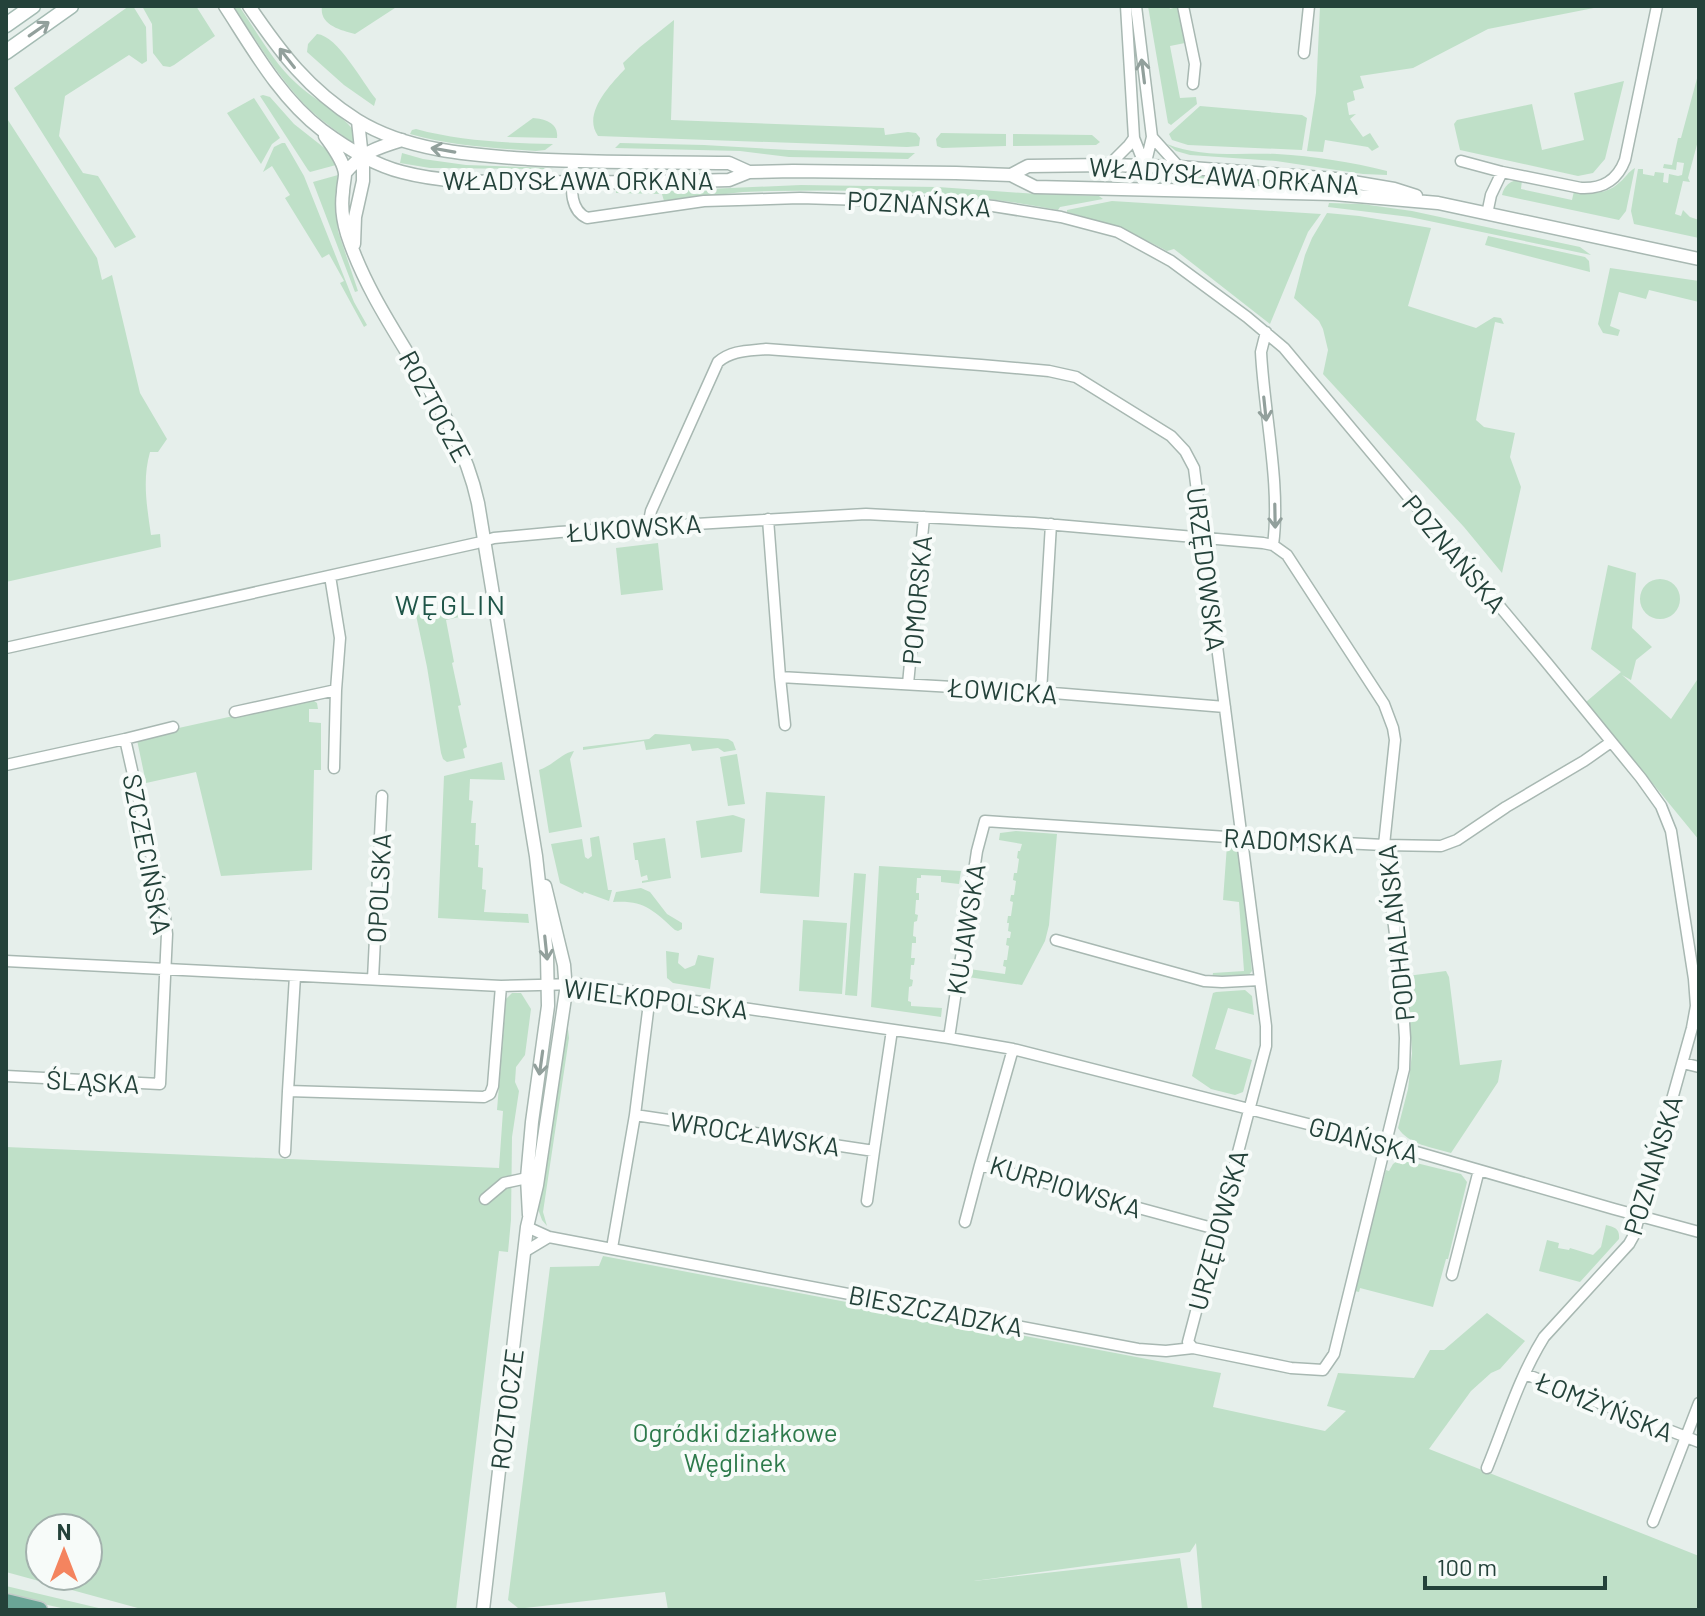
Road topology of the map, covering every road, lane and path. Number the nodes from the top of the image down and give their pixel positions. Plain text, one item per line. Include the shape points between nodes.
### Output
1 (33, 6) edge
2 (71, 6) edge
3 (225, 6) edge
4 (249, 6) edge
5 (1126, 6) edge
6 (1136, 6) edge
7 (1183, 6) edge
8 (1309, 6) edge
9 (1657, 6) edge
10 (6, 25) edge
11 (6, 52) edge
12 (1304, 53) dead end
13 (1193, 84) dead end
14 (358, 121) junction
15 (322, 130) junction
16 (1152, 137) junction
17 (1134, 138) junction
18 (402, 140) junction
19 (362, 155) junction
20 (573, 161) junction
21 (1461, 161) dead end
22 (1109, 165) junction
23 (1145, 166) junction
24 (1179, 167) junction
25 (393, 170) junction
26 (749, 172) junction
27 (1502, 172) junction
28 (345, 173) junction
29 (1011, 175) junction
30 (363, 181) junction
31 (572, 183) junction
32 (1144, 189) junction
33 (1438, 203) junction
34 (1487, 214) junction
35 (354, 251) junction
36 (1699, 259) edge
37 (1266, 332) junction
38 (924, 517) junction
39 (768, 519) junction
40 (1051, 524) junction
41 (648, 526) junction
42 (1203, 538) junction
43 (485, 541) junction
44 (1273, 545) junction
45 (330, 576) junction
46 (6, 648) edge
47 (780, 677) junction
48 (908, 684) junction
49 (336, 690) junction
50 (1041, 692) junction
51 (1225, 707) junction
52 (235, 712) dead end
53 (785, 725) dead end
54 (173, 727) dead end
55 (125, 739) junction
56 (1611, 742) junction
57 (6, 765) edge
58 (334, 768) dead end
59 (382, 796) dead end
60 (985, 821) joint
61 (1242, 838) junction
62 (1384, 845) junction
63 (536, 856) junction
64 (1056, 940) dead end
65 (6, 961) edge
66 (165, 970) junction
67 (295, 976) junction
68 (373, 979) junction
69 (1260, 980) junction
70 (566, 984) junction
71 (548, 985) junction
72 (501, 986) junction
73 (650, 995) junction
74 (892, 1030) junction
75 (949, 1038) junction
76 (1013, 1049) junction
77 (1683, 1063) junction
78 (1699, 1067) edge
79 (6, 1076) edge
80 (288, 1091) junction
81 (1249, 1109) junction
82 (635, 1115) junction
83 (1386, 1145) junction
84 (874, 1151) junction
85 (285, 1152) dead end
86 (980, 1165) junction
87 (1479, 1170) junction
88 (527, 1178) junction
89 (485, 1199) dead end
90 (867, 1201) dead end
91 (1639, 1216) junction
92 (528, 1221) junction
93 (965, 1222) dead end
94 (1216, 1229) junction
95 (1699, 1232) edge
96 (549, 1237) junction
97 (612, 1248) junction
98 (524, 1252) junction
99 (1452, 1275) dead end
100 (1193, 1348) junction
101 (1323, 1370) joint
102 (1525, 1374) junction
103 (1699, 1403) edge
104 (1685, 1437) junction
105 (1699, 1442) edge
106 (1487, 1468) dead end
107 (1653, 1522) dead end
108 (6, 1602) edge
109 (482, 1608) edge
110 (39, 1610) edge

1 - 10 main road
11 -> 2 main road
3 - 15 street via 273,78
14 -> 4 street via 299,74
5 - 17 street
16 -> 6 street
7 - 13 street via 1195,64
8 - 12 street
9 - 27 street via 1625,160 1617,176 1584,188
14 - 18 street, WŁADYSŁAWA ORKANA
14 - 19 street, ROZTOCZE
15 - 19 street
15 - 28 street
16 - 23 street
16 - 24 street
17 - 22 street
17 - 23 street
18 - 19 street
20 -> 18 street, WŁADYSŁAWA ORKANA via 466,153
19 - 25 street, WŁADYSŁAWA ORKANA
19 - 28 street
19 - 30 street, ROZTOCZE
20 - 26 street, WŁADYSŁAWA ORKANA via 729,163
20 - 31 street
21 - 27 street
22 - 23 street, WŁADYSŁAWA ORKANA
22 - 29 street, WŁADYSŁAWA ORKANA via 1028,166
23 - 24 street, WŁADYSŁAWA ORKANA
23 - 32 street
24 - 33 street, WŁADYSŁAWA ORKANA via 1356,182
25 - 30 street
25 - 31 street, WŁADYSŁAWA ORKANA via 460,181
26 - 29 street, WŁADYSŁAWA ORKANA
26 - 31 street, WŁADYSŁAWA ORKANA via 729,180
27 - 34 street
28 - 35 street, ROZTOCZE via 343,215
29 - 32 street, WŁADYSŁAWA ORKANA via 1035,187
30 - 35 street, ROZTOCZE
31 - 37 street, POZNAŃSKA via 575,208 587,218 704,201 786,198 962,203 1061,217 1138,242 1188,272
32 - 33 street, WŁADYSŁAWA ORKANA via 1334,194
33 - 34 street, WŁADYSŁAWA ORKANA
34 - 36 street, WŁADYSŁAWA ORKANA
35 - 43 street, ROZTOCZE via 458,441 471,473
37 -> 44 street via 1261,352 1274,488
37 - 56 street, POZNAŃSKA
38 - 39 street, ŁUKOWSKA
38 - 40 street, ŁUKOWSKA
38 - 48 street, POMORSKA
39 - 41 street, ŁUKOWSKA
39 - 47 street
40 - 42 street, ŁUKOWSKA
40 - 50 street
41 - 42 street, URZĘDOWSKA via 718,362 737,351 766,349 1076,377 1171,436 1185,451 1194,468
41 - 43 street, ŁUKOWSKA
42 - 44 street, ŁUKOWSKA
42 - 51 street, URZĘDOWSKA
43 - 45 street, ŁUKOWSKA
43 - 63 street, ROZTOCZE
44 - 62 street, PODHALAŃSKA via 1293,563 1390,717 1395,740
45 - 46 street, ŁUKOWSKA
45 - 49 street via 340,638
47 - 48 street, ŁOWICKA
47 - 53 street
48 - 50 street, ŁOWICKA
49 - 52 street
49 - 58 street
50 - 51 street, ŁOWICKA
51 - 61 street, URZĘDOWSKA
54 - 55 street, SZCZECIŃSKA
55 - 57 street, SZCZECIŃSKA
55 - 66 street, SZCZECIŃSKA via 165,917
56 - 62 street, RADOMSKA via 1457,840 1441,846
56 - 77 street, POZNAŃSKA via 1661,806 1671,831 1696,1006
59 - 68 street, OPOLSKA
60 - 61 street, RADOMSKA
60 - 75 street, KUJAWSKA
61 - 62 street, RADOMSKA
61 - 69 street, URZĘDOWSKA
62 - 83 street, PODHALAŃSKA via 1405,1056
63 - 70 street, ROZTOCZE
63 -> 71 street, ROZTOCZE
64 - 69 street via 1204,981
65 - 66 street, WIELKOPOLSKA
66 - 67 street, WIELKOPOLSKA
66 - 79 street, ŚLĄSKA via 160,1084
67 - 68 street, WIELKOPOLSKA
67 - 80 street
68 - 72 street, WIELKOPOLSKA
69 - 81 street, URZĘDOWSKA via 1266,1046
70 - 71 street, WIELKOPOLSKA
70 - 73 street, WIELKOPOLSKA
70 - 92 street, ROZTOCZE
71 - 72 street, WIELKOPOLSKA
71 -> 88 street, ROZTOCZE
72 - 80 street via 493,1086 484,1097
73 - 74 street, WIELKOPOLSKA
73 - 82 street, WROCŁAWSKA
74 - 75 street, WIELKOPOLSKA
74 - 84 street, WROCŁAWSKA
75 - 76 street, WIELKOPOLSKA
76 - 81 street, WIELKOPOLSKA
76 - 86 street, KURPIOWSKA
77 - 78 street
77 - 91 street, POZNAŃSKA
80 - 85 street
81 - 83 street, GDAŃSKA
81 - 94 street, URZĘDOWSKA
82 - 84 street, WROCŁAWSKA
82 - 97 street, WROCŁAWSKA
83 - 87 street, GDAŃSKA
83 - 101 street, PODHALAŃSKA via 1334,1354
84 - 90 street, WROCŁAWSKA
86 - 93 street
86 - 94 street, KURPIOWSKA
87 - 91 street, GDAŃSKA
87 - 99 street
88 - 89 street via 504,1183
88 - 92 street, ROZTOCZE
91 - 95 street, GDAŃSKA
91 - 102 street, POZNAŃSKA via 1632,1241 1544,1337
92 - 96 street, BIESZCZADZKA
92 - 98 street, ROZTOCZE
94 - 100 street, URZĘDOWSKA via 1188,1342
96 - 97 street, BIESZCZADZKA
96 - 98 street
97 - 100 street, BIESZCZADZKA via 1138,1349
98 - 109 street, ROZTOCZE
100 - 101 street, BIESZCZADZKA
102 - 104 street, ŁOMŻYŃSKA
102 - 106 street, POZNAŃSKA
103 - 104 street, ŁOMŻYŃSKA
104 - 105 street, ŁOMŻYŃSKA
104 - 107 street, ŁOMŻYŃSKA
108 - 110 main road

